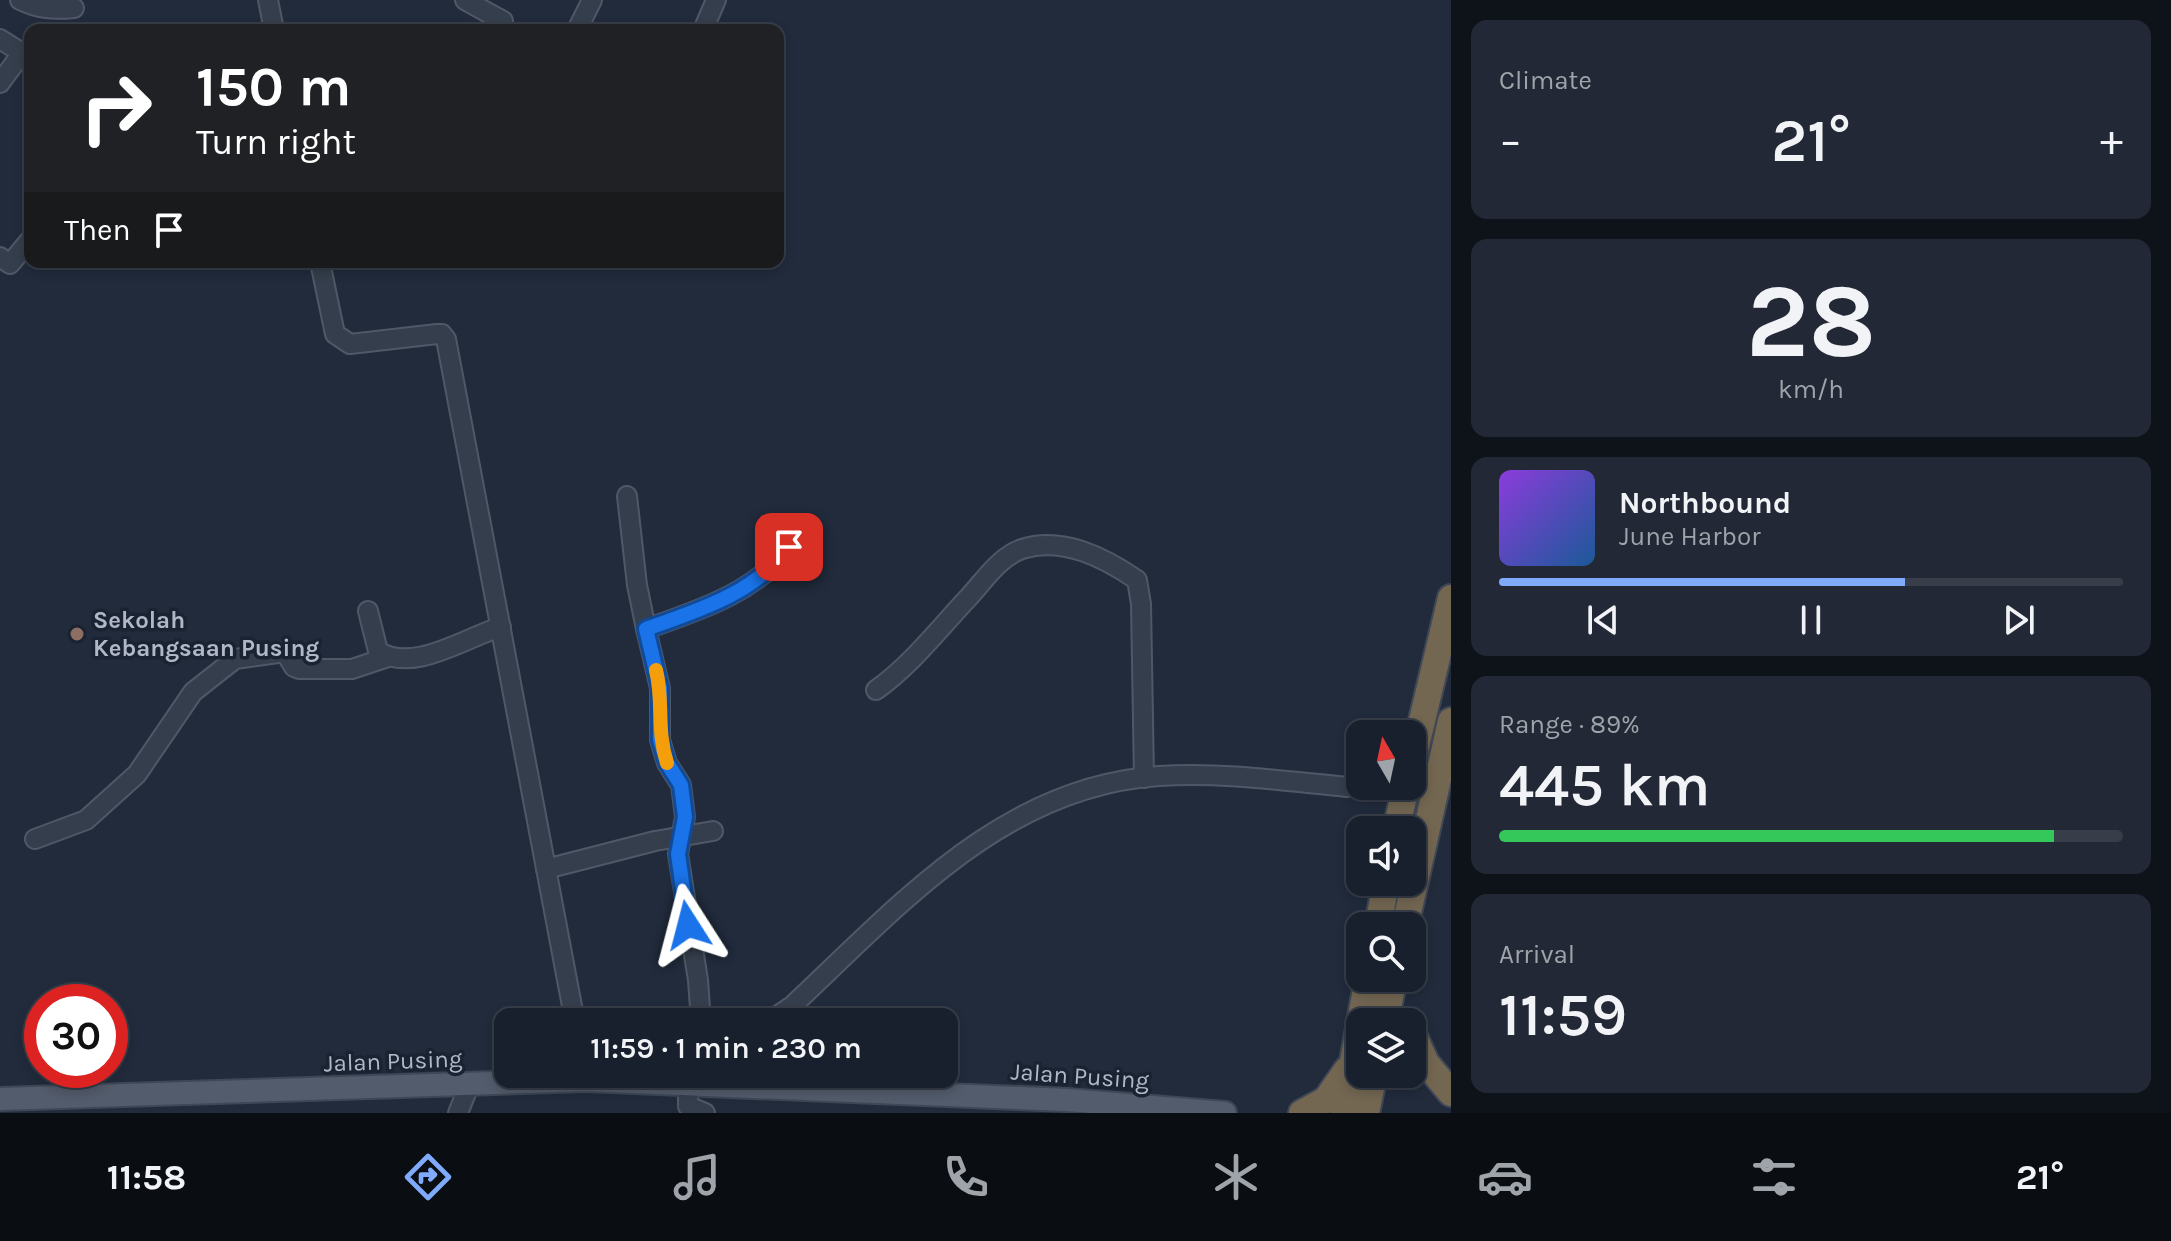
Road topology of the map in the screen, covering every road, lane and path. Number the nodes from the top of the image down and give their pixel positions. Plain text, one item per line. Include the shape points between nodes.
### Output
1 (20, 0) edge
2 (268, 0) edge
3 (465, 0) edge
4 (592, 0) edge
5 (716, 0) edge
6 (74, 8) dead end
7 (503, 21) dead end
8 (273, 24) edge
9 (580, 24) edge
10 (706, 24) edge
11 (0, 39) edge
12 (24, 55) edge
13 (24, 58) edge
14 (0, 83) edge
15 (24, 245) edge
16 (5, 260) edge
17 (321, 268) edge
18 (627, 496) dead end
19 (789, 547) dead end
20 (1451, 598) edge
21 (368, 611) dead end
22 (501, 627) junction
23 (646, 629) junction
24 (388, 657) junction
25 (876, 690) dead end
26 (1422, 720) edge
27 (1451, 721) edge
28 (1448, 752) edge
29 (1144, 778) junction
30 (1346, 787) edge
31 (713, 831) dead end
32 (682, 835) junction
33 (35, 839) dead end
34 (546, 869) junction
35 (1408, 912) edge
36 (572, 1008) edge
37 (700, 1008) edge
38 (789, 1008) edge
39 (1426, 1063) edge
40 (494, 1082) edge
41 (470, 1083) junction
42 (1346, 1083) edge
43 (692, 1088) edge
44 (843, 1088) edge
45 (1355, 1088) edge
46 (1365, 1088) edge
47 (1451, 1093) edge
48 (933, 1094) junction
49 (0, 1099) edge
50 (693, 1111) edge
51 (458, 1113) edge
52 (1023, 1113) edge
53 (1225, 1113) edge
54 (1302, 1113) edge
55 (1344, 1113) edge
56 (1366, 1113) edge

1 - 6 street via 34,7
2 - 8 street
3 - 7 street
4 - 9 street
5 - 10 street
11 - 12 street
13 - 14 street
15 - 16 street
17 - 22 street via 335,334 343,341 442,334 446,339
18 - 23 street
19 - 23 street via 775,566 749,585
20 - 26 highway
21 - 24 street via 376,647
22 - 24 street via 427,656
22 - 34 street
23 - 32 street via 660,688 660,740 681,785
24 - 33 street via 352,669 299,669 285,652 235,659 193,692 137,774 86,820
25 - 29 street via 900,672 999,563 1022,549 1067,546 1113,563 1137,580
27 - 28 highway
28 - 35 highway
29 - 30 street via 1199,775
29 - 38 street via 1073,794 984,836 927,880
31 - 32 street
32 - 34 street
32 - 37 street via 678,854
34 - 36 street
39 - 47 highway
40 - 41 main road, Jalan Pusing
41 - 49 main road, Jalan Pusing
41 - 51 street
42 - 54 highway
43 - 50 street
44 - 48 main road, Jalan Pusing
45 - 55 highway
46 - 56 highway
48 - 52 main road, Jalan Pusing
48 - 53 main road, Jalan Pusing

